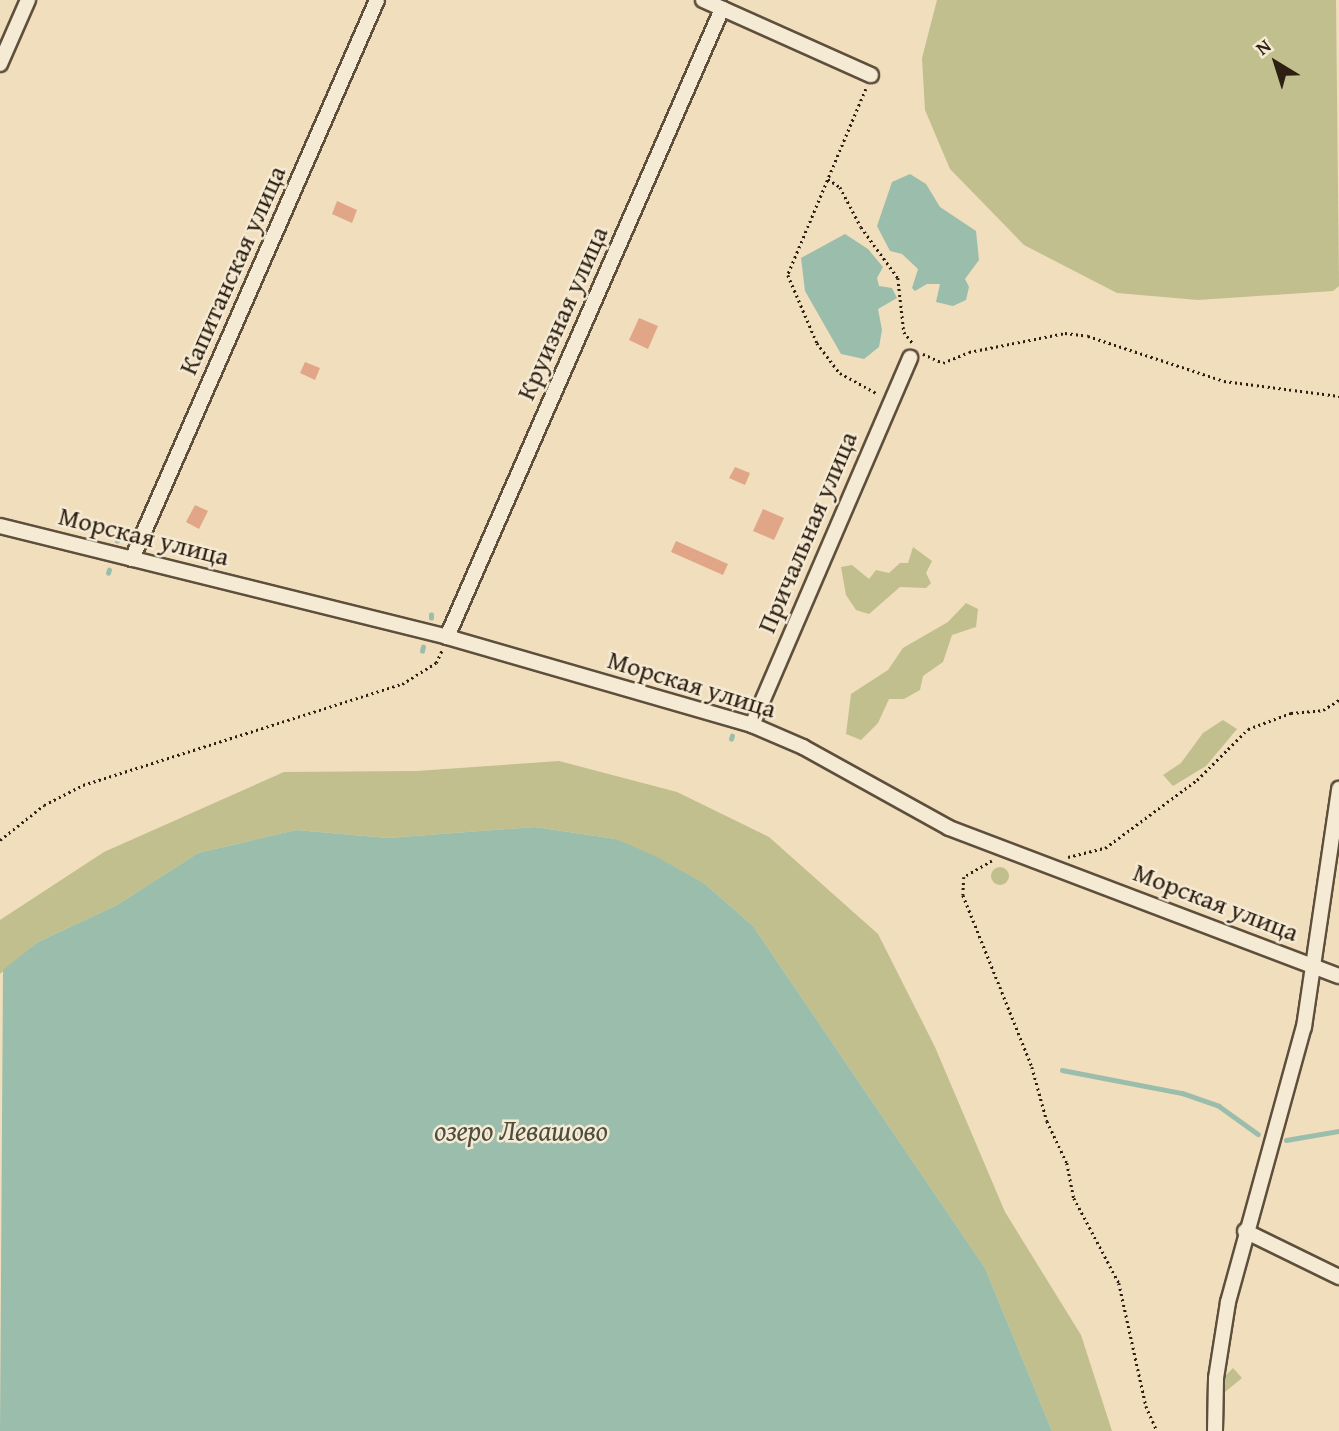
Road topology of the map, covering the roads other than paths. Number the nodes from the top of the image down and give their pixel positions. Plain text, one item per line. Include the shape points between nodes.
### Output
1 (28, 0) edge
2 (377, 0) edge
3 (703, 0) edge
4 (722, 9) junction
5 (0, 64) edge
6 (871, 75) road end
7 (915, 356) road end
8 (0, 526) edge
9 (132, 559) junction
10 (447, 637) junction
11 (752, 724) junction
12 (1339, 789) edge
13 (1313, 965) junction
14 (1339, 976) edge
15 (1244, 1231) junction
16 (1339, 1277) edge
17 (1215, 1431) edge

1 - 5 street
2 - 9 street, Капитанская улица
3 - 4 street
4 - 6 street
4 - 10 street, Круизная улица
7 - 11 street, Причальная улица via 890,401
8 - 9 street, Морская улица
9 - 10 street, Морская улица
10 - 11 street, Морская улица
11 - 13 street, Морская улица via 949,828
12 - 13 street
13 - 14 street, Морская улица
13 - 15 street via 1304,1027
15 - 16 street
15 - 17 street via 1216,1378

